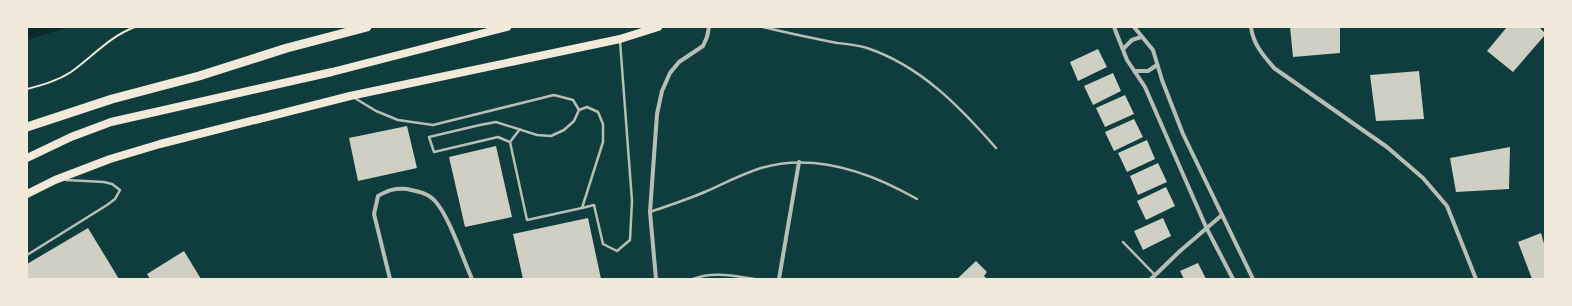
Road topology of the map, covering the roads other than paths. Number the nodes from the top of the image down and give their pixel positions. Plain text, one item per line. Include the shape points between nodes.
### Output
1 (367, 27) edge
2 (506, 27) edge
3 (658, 27) edge
4 (709, 27) edge
5 (763, 27) edge
6 (1114, 27) edge
7 (1134, 27) edge
8 (1251, 27) edge
9 (1141, 37) junction
10 (620, 39) junction
11 (1124, 48) junction
12 (1157, 65) junction
13 (1134, 71) junction
14 (350, 96) junction
15 (579, 110) junction
16 (27, 127) edge
17 (520, 129) junction
18 (510, 142) junction
19 (996, 148) dead end
20 (27, 158) edge
21 (799, 162) junction
22 (55, 180) junction
23 (27, 194) edge
24 (917, 199) dead end
25 (582, 208) junction
26 (650, 212) junction
27 (1222, 215) junction
28 (1206, 227) junction
29 (1123, 242) dead end
30 (27, 255) edge
31 (1156, 275) junction
32 (390, 279) edge
33 (472, 279) edge
34 (656, 279) edge
35 (693, 279) edge
36 (755, 279) edge
37 (780, 279) edge
38 (1151, 279) edge
39 (1233, 279) edge
40 (1253, 279) edge
41 (1476, 279) edge

1 - 16 highway via 112,99
2 - 20 highway via 332,72 111,122
3 - 10 highway
4 - 26 street via 703,46 679,62 670,73 662,91 657,114
5 - 19 lane via 867,48 891,59 937,87
6 - 11 street
7 - 9 street
8 - 41 street via 1253,38 1261,53 1274,68 1387,147 1423,178 1447,206
9 - 11 street via 1132,40
9 - 12 street via 1153,50
10 - 14 highway
10 - 25 lane via 632,201 630,240 617,251 603,244 594,205
11 - 13 street
12 - 13 street via 1148,71
12 - 27 street via 1183,134
13 - 28 street via 1145,87
14 - 15 lane via 398,120 433,126 554,95 573,100
14 - 22 highway via 110,158
15 - 17 lane via 574,121 564,130 550,136
15 - 25 lane via 587,107 598,112 603,124 603,142
17 - 18 lane
17 - 18 lane via 496,122 429,138 434,152 498,136
18 - 25 lane via 527,220
21 - 24 lane via 827,164 863,173
21 - 26 lane via 760,168 689,199
21 - 37 street
22 - 23 highway
22 - 30 lane via 104,182 120,190 115,199 107,205
26 - 34 street
27 - 28 street
27 - 40 street
28 - 31 street
28 - 39 street
29 - 31 lane
31 - 38 street
32 - 33 street via 374,214 378,196 387,190 400,188 420,191 434,201 446,219
35 - 36 lane via 718,274

